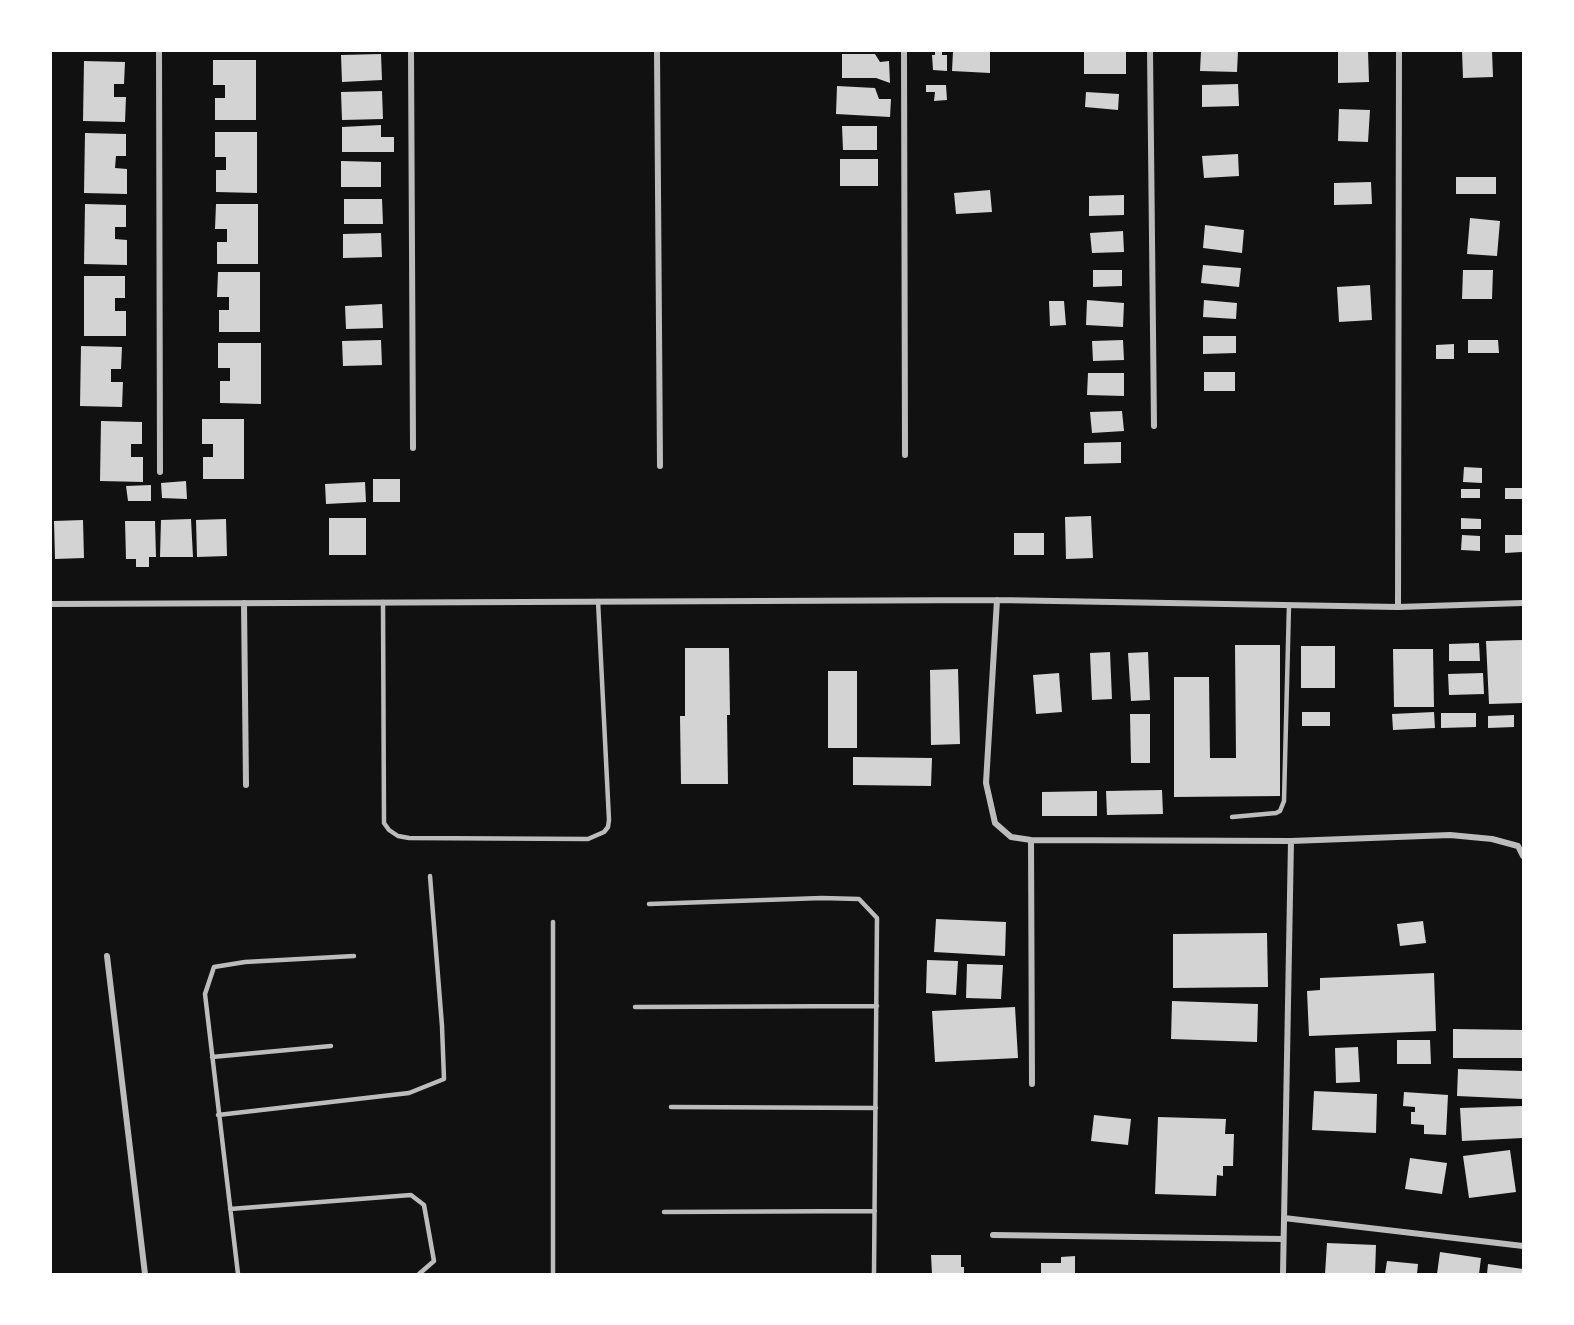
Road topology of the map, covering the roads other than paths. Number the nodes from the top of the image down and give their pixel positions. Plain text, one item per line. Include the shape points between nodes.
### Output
1 (159, 51) edge
2 (411, 51) edge
3 (657, 51) edge
4 (904, 51) edge
5 (1150, 51) edge
6 (1399, 51) edge
7 (1154, 426) dead end
8 (413, 448) dead end
9 (905, 455) dead end
10 (660, 466) dead end
11 (160, 472) dead end
12 (997, 600) junction
13 (598, 601) junction
14 (383, 602) junction
15 (244, 603) junction
16 (1523, 603) edge
17 (51, 604) edge
18 (1289, 605) junction
19 (1398, 607) junction
20 (246, 785) dead end
21 (1232, 817) dead end
22 (1031, 840) junction
23 (1291, 841) junction
24 (1523, 856) edge
25 (430, 876) dead end
26 (649, 904) dead end
27 (553, 922) dead end
28 (107, 956) dead end
29 (354, 956) dead end
30 (877, 1006) junction
31 (635, 1007) dead end
32 (331, 1046) dead end
33 (212, 1057) junction
34 (1032, 1084) dead end
35 (671, 1107) dead end
36 (876, 1108) junction
37 (218, 1115) junction
38 (230, 1209) junction
39 (875, 1211) junction
40 (664, 1212) dead end
41 (1284, 1218) junction
42 (993, 1236) dead end
43 (1283, 1239) junction
44 (1523, 1246) edge
45 (145, 1274) edge
46 (238, 1274) edge
47 (419, 1274) edge
48 (553, 1274) edge
49 (874, 1274) edge
50 (1283, 1274) edge

1 - 11 street
2 - 8 street
3 - 10 street
4 - 9 street
5 - 7 street
6 - 19 street
12 - 13 street
12 - 18 street
12 - 22 street via 986,783 994,823 1011,837
13 - 14 street
13 - 14 lane via 609,820 604,832 588,839 409,838 389,830 384,823
14 - 15 street
15 - 17 street
15 - 20 street
16 - 19 street
18 - 19 street
18 - 21 lane via 1284,801 1276,813
22 - 23 street
22 - 34 street
23 - 24 street via 1450,836 1492,839 1518,846
23 - 41 street
25 - 37 lane via 444,1079 409,1093
26 - 30 lane via 859,899 877,918
27 - 48 lane
28 - 45 street
29 - 33 lane via 214,967 205,994
30 - 31 lane
30 - 36 lane
32 - 33 lane
33 - 37 lane
35 - 36 lane
36 - 39 lane
37 - 38 lane
38 - 46 lane
38 - 47 lane via 411,1195 424,1205 434,1261
39 - 40 lane
39 - 49 lane
41 - 43 street
41 - 44 street
42 - 43 street
43 - 50 street

